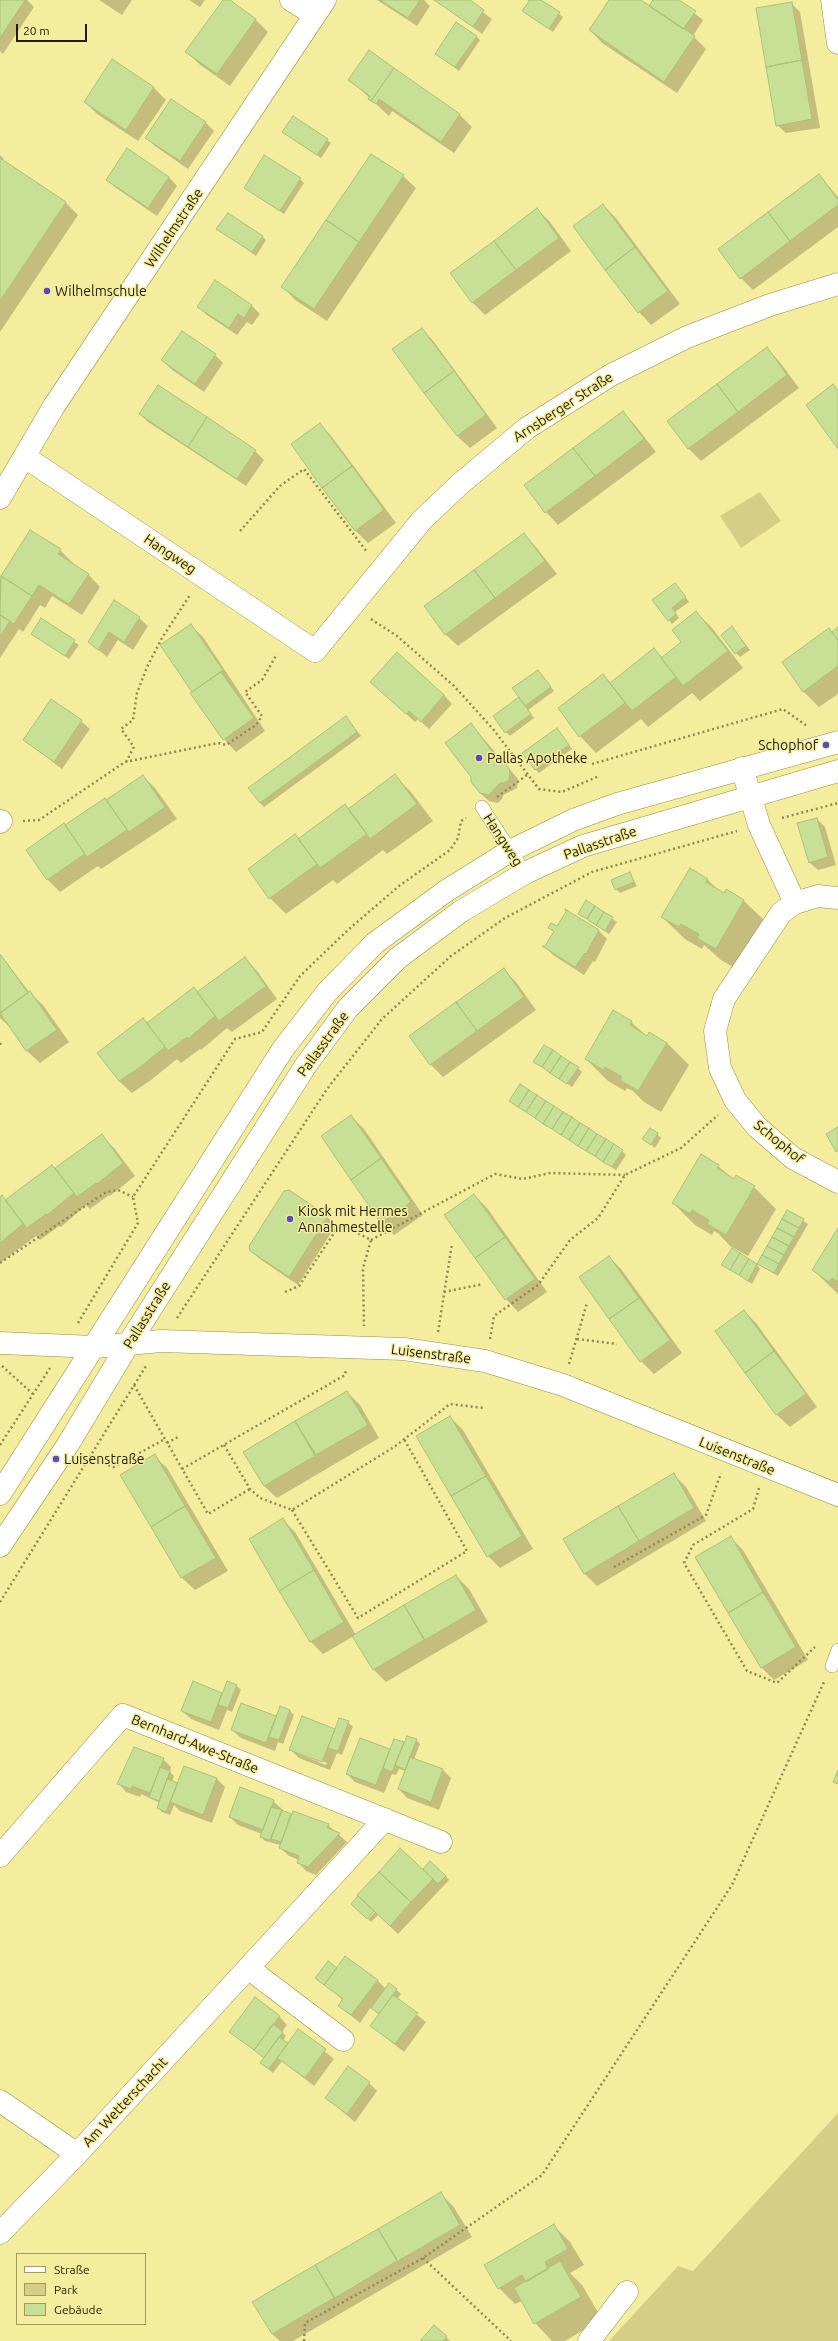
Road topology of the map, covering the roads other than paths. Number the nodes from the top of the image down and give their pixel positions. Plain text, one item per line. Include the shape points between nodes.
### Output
1 (291, 0) edge
2 (832, 0) edge
3 (320, 8) edge
4 (838, 43) edge
5 (838, 284) edge
6 (25, 457) junction
7 (0, 498) edge
8 (315, 651) joint
9 (838, 742) edge
10 (742, 768) junction
11 (838, 771) edge
12 (750, 797) junction
13 (482, 808) dead end
14 (510, 851) junction
15 (525, 873) junction
16 (838, 898) edge
17 (795, 903) junction
18 (838, 1182) edge
19 (0, 1343) edge
20 (129, 1343) junction
21 (95, 1347) junction
22 (0, 1494) edge
23 (838, 1495) edge
24 (0, 1546) edge
25 (838, 1650) edge
26 (832, 1666) road end
27 (385, 1819) junction
28 (441, 1842) dead end
29 (0, 1856) edge
30 (248, 1968) junction
31 (343, 2040) dead end
32 (0, 2101) edge
33 (77, 2154) junction
34 (0, 2233) edge
35 (627, 2292) dead end
36 (589, 2341) edge

1 - 3 street
2 - 4 street
3 - 6 street, Wilhelmstraße via 59,400
5 - 8 street, Arnsberger Straße via 770,304 688,337 611,375 527,428 460,484 422,520
6 - 7 street, Wilhelmstraße
6 - 8 street, Hangweg
9 - 10 street, Pallasstraße
10 - 12 street
10 - 14 street, Pallasstraße via 617,804 574,820
11 - 12 street, Pallasstraße
12 - 15 street, Pallasstraße via 583,846
12 - 17 street via 758,825
13 - 14 lane, Hangweg
14 - 15 lane, Hangweg
14 - 21 street, Pallasstraße via 446,891 375,943 327,992 284,1049
15 - 20 street, Pallasstraße via 460,912 398,958 348,1008 306,1065
16 - 17 street, Schophof via 818,896
17 - 18 street, Schophof via 782,913 724,999 715,1031 720,1068 735,1100 757,1127 793,1158
19 - 21 street, Luisenstraße
20 - 21 street, Luisenstraße
20 - 23 street, Luisenstraße via 161,1341 435,1352 485,1362 563,1385
20 - 24 street, Pallasstraße via 67,1446
21 - 22 street, Pallasstraße
25 - 26 lane
27 - 28 street, Bernhard-Awe-Straße
27 - 29 street, Bernhard-Awe-Straße via 123,1715
27 - 30 street, Am Wetterschacht
30 - 31 street
30 - 33 street, Am Wetterschacht
32 - 33 street
33 - 34 street, Am Wetterschacht
35 - 36 street

